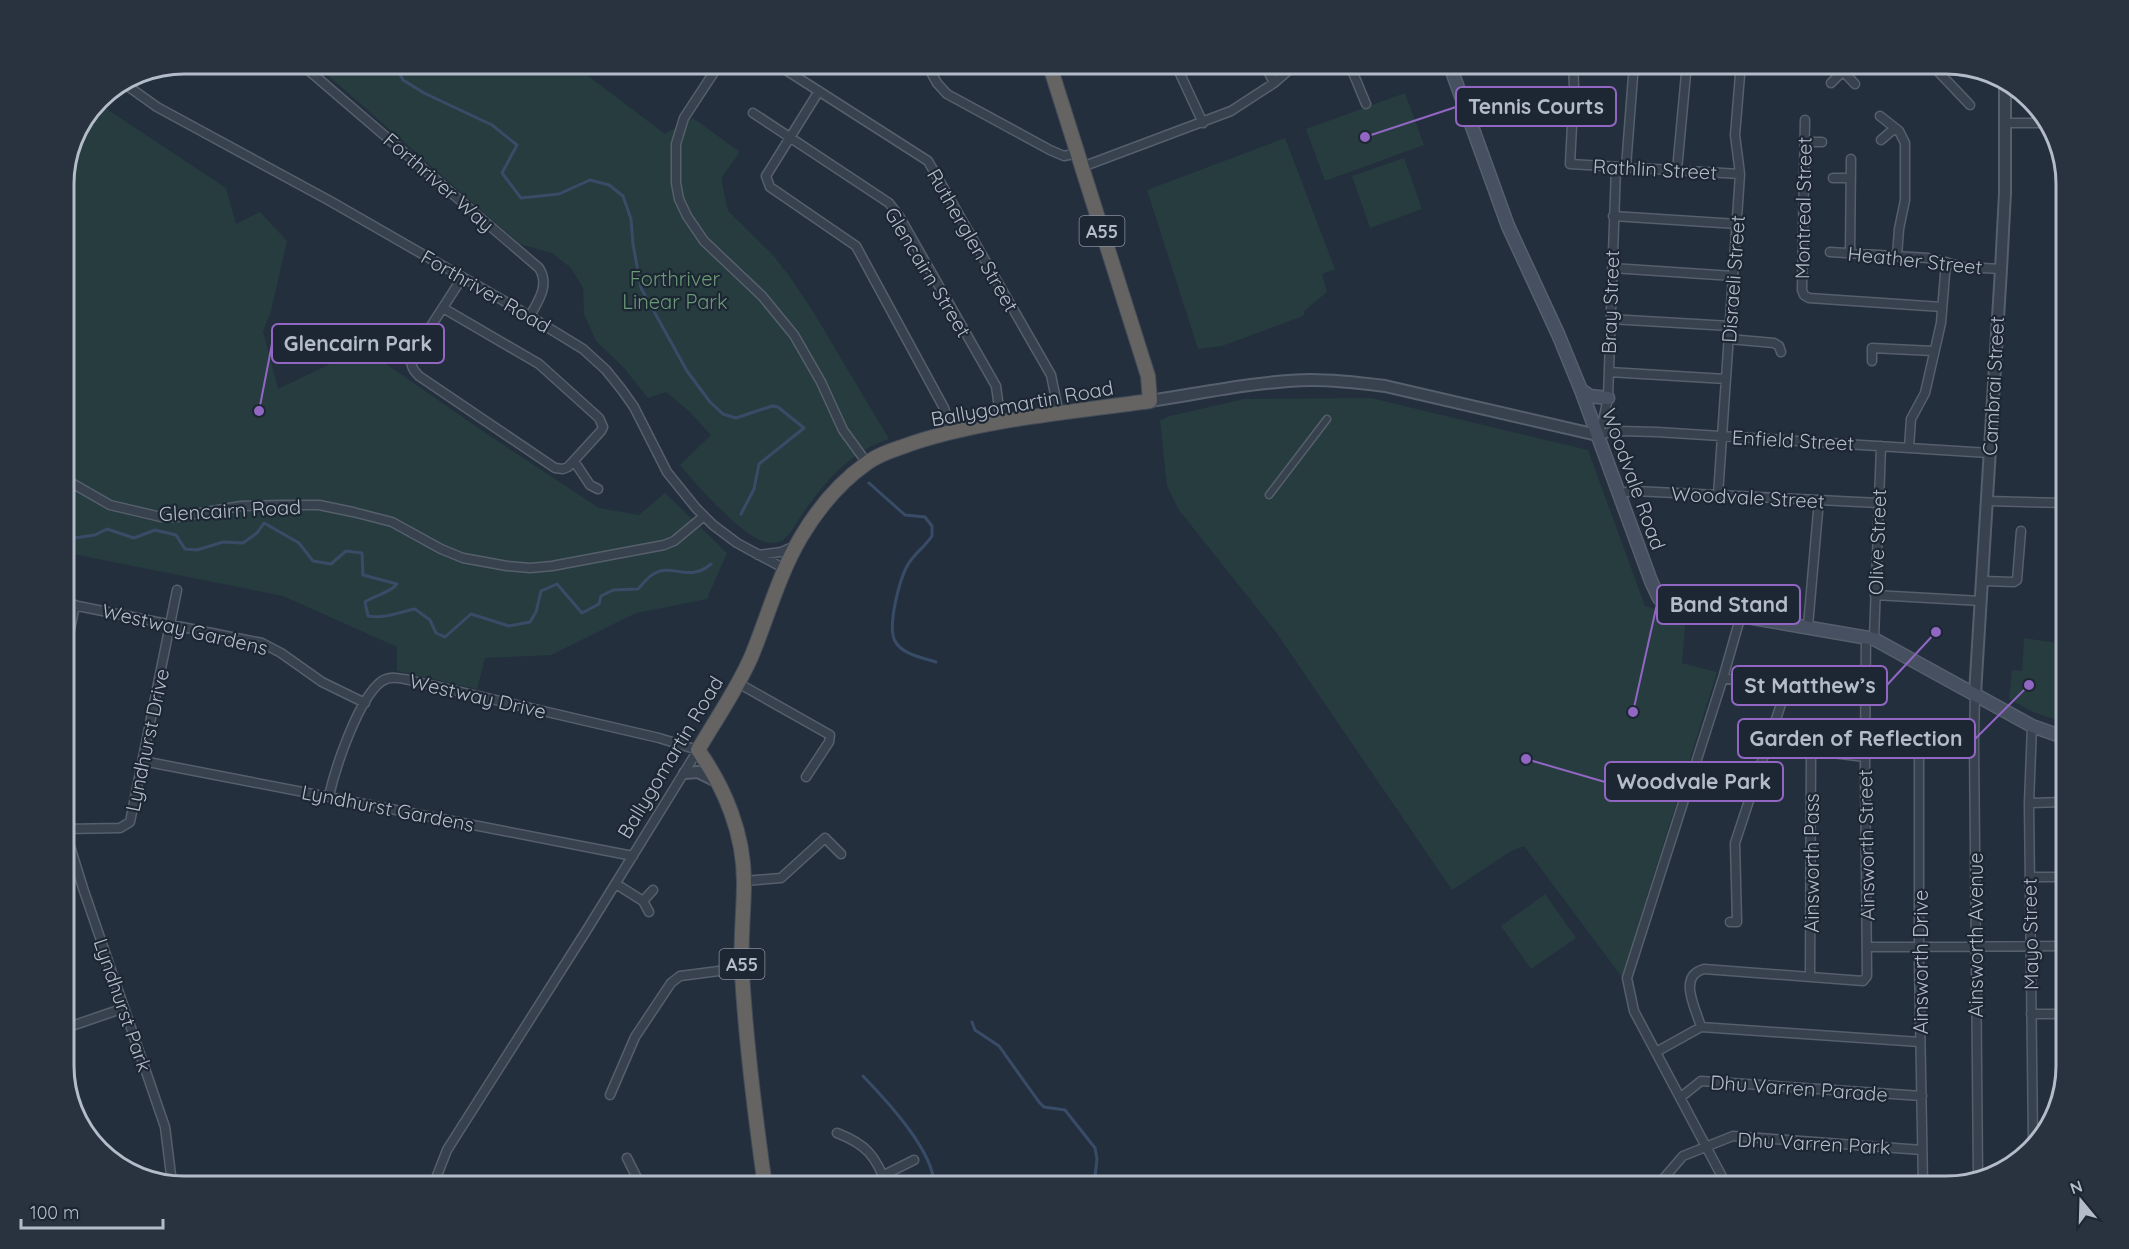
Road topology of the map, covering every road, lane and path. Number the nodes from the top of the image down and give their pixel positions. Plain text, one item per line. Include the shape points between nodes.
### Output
1 (313, 74) edge
2 (713, 74) edge
3 (792, 74) edge
4 (932, 74) edge
5 (1053, 74) edge
6 (1180, 74) edge
7 (1270, 74) edge
8 (1285, 74) edge
9 (1354, 74) edge
10 (1453, 74) edge
11 (1573, 74) edge
12 (1633, 74) edge
13 (1686, 74) edge
14 (1740, 74) edge
15 (1840, 74) edge
16 (1846, 74) edge
17 (1941, 74) edge
18 (1962, 80) dead end
19 (1274, 83) junction
20 (1831, 83) dead end
21 (1855, 84) dead end
22 (1954, 87) junction
23 (130, 88) edge
24 (819, 91) junction
25 (2005, 91) edge
26 (1366, 104) dead end
27 (1970, 105) dead end
28 (753, 113) dead end
29 (1880, 116) dead end
30 (1805, 120) dead end
31 (1203, 123) junction
32 (2005, 123) junction
33 (2037, 123) edge
34 (1895, 128) junction
35 (790, 137) junction
36 (1881, 140) dead end
37 (1804, 142) junction
38 (1822, 142) dead end
39 (1078, 153) junction
40 (1851, 159) dead end
41 (1082, 167) junction
42 (1616, 167) junction
43 (1626, 167) junction
44 (1677, 170) junction
45 (1740, 174) junction
46 (1833, 178) dead end
47 (1851, 178) junction
48 (1613, 216) junction
49 (1737, 224) junction
50 (1830, 252) dead end
51 (1850, 253) junction
52 (1898, 256) junction
53 (1946, 262) junction
54 (1612, 268) junction
55 (2001, 269) junction
56 (1733, 276) junction
57 (462, 278) junction
58 (1942, 307) junction
59 (443, 308) junction
60 (530, 316) junction
61 (1610, 319) junction
62 (1730, 326) junction
63 (1729, 339) junction
64 (1934, 351) junction
65 (1781, 352) dead end
66 (1872, 361) dead end
67 (1608, 372) junction
68 (1726, 379) junction
69 (1581, 390) junction
70 (1608, 398) junction
71 (1150, 400) junction
72 (1059, 414) junction
73 (1327, 419) dead end
74 (1001, 423) junction
75 (952, 432) junction
76 (1597, 435) junction
77 (1722, 436) junction
78 (1881, 446) junction
79 (1909, 447) junction
80 (1989, 453) junction
81 (574, 461) junction
82 (867, 463) junction
83 (74, 484) edge
84 (598, 489) dead end
85 (1617, 493) junction
86 (1269, 495) dead end
87 (1718, 495) junction
88 (1820, 500) junction
89 (1987, 501) junction
90 (1879, 503) junction
91 (2055, 503) edge
92 (704, 516) junction
93 (2021, 531) dead end
94 (797, 545) junction
95 (758, 555) junction
96 (785, 570) junction
97 (1982, 581) junction
98 (177, 590) dead end
99 (1875, 595) junction
100 (1981, 601) junction
101 (75, 605) joint
102 (74, 610) edge
103 (1741, 615) junction
104 (171, 624) junction
105 (1808, 626) junction
106 (1870, 638) junction
107 (1723, 678) junction
108 (738, 683) junction
109 (1786, 689) junction
110 (1975, 694) junction
111 (1865, 701) junction
112 (365, 703) junction
113 (2032, 726) junction
114 (2056, 734) edge
115 (1865, 739) junction
116 (1919, 739) junction
117 (1974, 740) junction
118 (1767, 745) junction
119 (698, 750) junction
120 (1810, 750) junction
121 (1864, 758) junction
122 (143, 761) junction
123 (685, 773) junction
124 (806, 777) dead end
125 (718, 782) junction
126 (329, 796) junction
127 (2056, 802) edge
128 (2029, 803) junction
129 (74, 829) edge
130 (841, 854) dead end
131 (633, 856) junction
132 (74, 858) edge
133 (2030, 877) junction
134 (2056, 877) edge
135 (744, 881) junction
136 (616, 884) junction
137 (653, 890) dead end
138 (643, 901) junction
139 (649, 912) dead end
140 (1730, 922) dead end
141 (1919, 946) junction
142 (1976, 946) junction
143 (2031, 946) junction
144 (2056, 946) edge
145 (1866, 947) junction
146 (742, 968) junction
147 (1810, 977) junction
148 (124, 1008) junction
149 (2031, 1014) junction
150 (2056, 1014) edge
151 (74, 1025) edge
152 (1701, 1027) junction
153 (1920, 1042) junction
154 (1656, 1052) junction
155 (610, 1095) dead end
156 (1922, 1096) junction
157 (1681, 1097) junction
158 (2033, 1132) edge
159 (837, 1133) dead end
160 (1707, 1145) junction
161 (1922, 1150) junction
162 (627, 1158) dead end
163 (914, 1160) dead end
164 (1978, 1170) edge
165 (171, 1175) edge
166 (437, 1176) edge
167 (636, 1176) edge
168 (764, 1176) edge
169 (882, 1176) joint
170 (1666, 1176) edge
171 (1722, 1176) edge
172 (1923, 1176) edge

1 - 60 street, Forthriver Way via 538,268 544,286
2 - 82 street via 684,118 676,144 680,199 704,241 762,296 794,335 843,430
3 - 24 street, Rutherglen Street
4 - 39 street via 947,94 965,105 1064,156
5 - 39 highway, A55
6 - 31 street
7 - 19 street
8 - 19 street
9 - 26 street
10 - 69 main road, Woodvale Road via 1508,226
11 - 42 street, Rathlin Street via 1570,164
12 - 43 street
13 - 44 street
14 - 45 street, Disraeli Street via 1735,135
15 - 20 street
16 - 21 street
17 - 22 street
18 - 22 street
19 - 31 street via 1231,111
22 - 27 street
23 - 57 street, Forthriver Road via 157,107
24 - 35 street
24 - 72 street, Rutherglen Street via 928,161 1051,375
25 - 32 street, Cambrai Street
28 - 35 street, Glencairn Street
29 - 34 street
30 - 37 street, Montreal Street
31 - 41 street
32 - 33 street
32 - 55 street, Cambrai Street
34 - 36 street
34 - 52 street via 1903,137 1906,152
35 - 74 street, Glencairn Street via 894,209 996,386
35 - 75 street via 766,176 770,187 856,246 944,408
37 - 38 street
37 - 58 street, Montreal Street via 1804,295
39 - 41 highway, A55
40 - 47 street
41 - 71 highway, A55 via 1148,376
42 - 43 street, Rathlin Street
42 - 48 street, Bray Street
43 - 44 street, Rathlin Street
44 - 45 street, Rathlin Street
45 - 49 street, Disraeli Street
46 - 47 street
47 - 51 street
48 - 49 street
48 - 54 street, Bray Street
49 - 56 street, Disraeli Street
50 - 51 street, Heather Street
51 - 52 street, Heather Street
52 - 53 street, Heather Street
53 - 55 street, Heather Street
53 - 58 street
54 - 56 street
54 - 61 street, Bray Street
55 - 80 street, Cambrai Street
56 - 62 street, Disraeli Street
57 - 59 street
57 - 60 street, Forthriver Road
58 - 64 street
59 - 81 street via 539,364 599,418 601,431
59 - 81 street via 413,354 411,363 419,376 555,468 563,469
60 - 92 street, Forthriver Road via 583,349 606,370 634,407 667,472
61 - 62 street
61 - 67 street, Bray Street
62 - 63 street, Disraeli Street
63 - 65 street via 1774,343
63 - 68 street, Disraeli Street
64 - 66 street via 1872,348
64 - 79 street via 1925,393 1911,419
67 - 68 street
67 - 70 street, Bray Street
68 - 77 street, Disraeli Street
69 - 70 main road via 1590,396
69 - 76 main road, Woodvale Road
70 - 76 street, Bray Street
71 - 72 highway, Ballygomartin Road
71 - 76 street, Ballygomartin Road via 1272,382 1334,380 1385,386
72 - 74 highway, Ballygomartin Road
73 - 86 street
74 - 75 highway, Ballygomartin Road
75 - 82 highway, Ballygomartin Road
76 - 77 street, Enfield Street via 1617,431
76 - 85 main road, Woodvale Road
77 - 78 street, Enfield Street
77 - 87 street, Disraeli Street
78 - 79 street, Enfield Street
78 - 90 street, Olive Street
79 - 80 street, Enfield Street
80 - 89 street, Cambrai Street
81 - 84 street via 590,485
82 - 94 highway, Ballygomartin Road via 839,487
83 - 92 street, Glencairn Road via 111,505 161,517 242,506 319,505 392,522 463,558 531,568 664,545 681,537
85 - 87 street, Woodvale Street
85 - 103 main road, Woodvale Road via 1659,598 1669,604
87 - 88 street, Woodvale Street
88 - 90 street, Woodvale Street
88 - 105 street
89 - 91 street
89 - 97 street, Cambrai Street
90 - 99 street, Olive Street
92 - 95 street, Forthriver Road
93 - 97 street via 2017,580
94 - 95 street
94 - 96 highway, Ballygomartin Road
95 - 96 street, Forthriver Road
96 - 108 highway, Ballygomartin Road
97 - 100 street, Cambrai Street
98 - 104 street, Lyndhurst Drive
99 - 100 street
99 - 106 street, Olive Street
100 - 110 street, Cambrai Street
101 - 102 street
101 - 104 street, Westway Gardens
103 - 105 main road, Woodvale Road
103 - 107 street
104 - 112 street, Westway Gardens via 272,646 322,682
104 - 122 street, Lyndhurst Drive
105 - 106 main road, Woodvale Road
106 - 110 main road, Woodvale Road
106 - 111 street, Ainsworth Street
107 - 109 street
107 - 154 street via 1627,978 1634,1011
108 - 119 highway, Ballygomartin Road
108 - 124 street via 830,735
109 - 111 street
109 - 118 street
110 - 113 main road, Woodvale Road
110 - 117 street, Ainsworth Avenue
111 - 115 street, Ainsworth Street
112 - 119 street, Westway Drive via 381,682 396,678
112 - 126 street, Westway Drive via 354,720
113 - 114 main road, Woodvale Road
113 - 128 street, Mayo Street
115 - 116 street
115 - 121 street, Ainsworth Street
116 - 117 street
116 - 141 street, Ainsworth Drive
117 - 142 street, Ainsworth Avenue
118 - 120 street
118 - 140 street via 1735,843 1737,922
119 - 123 street, Ballygomartin Road
119 - 125 highway, A55
120 - 121 street
120 - 147 street, Ainsworth Pass
121 - 145 street, Ainsworth Street
122 - 126 street, Lyndhurst Gardens
122 - 129 street, Lyndhurst Drive via 128,825
123 - 125 street via 698,772
123 - 131 street, Ballygomartin Road
125 - 135 highway, A55 via 736,827
126 - 131 street, Lyndhurst Gardens
127 - 128 street
128 - 133 street, Mayo Street
130 - 135 street via 825,838 781,878
131 - 136 street, Ballygomartin Road
132 - 148 street, Lyndhurst Park
133 - 134 street
133 - 143 street, Mayo Street
135 - 146 highway, A55
136 - 138 street
136 - 166 street, Ballygomartin Road via 447,1150
137 - 138 street
138 - 139 street
141 - 142 street
141 - 145 street
141 - 153 street, Ainsworth Drive
142 - 143 street
142 - 164 street, Ainsworth Avenue
143 - 144 street
143 - 149 street, Mayo Street
145 - 147 street, Ainsworth Street via 1867,976 1863,981
146 - 155 street via 686,974 671,983 635,1037
146 - 168 highway, A55
147 - 152 street via 1696,971 1689,986
148 - 151 street
148 - 165 street, Lyndhurst Park via 165,1128
149 - 150 street
149 - 158 street, Mayo Street
152 - 153 street
152 - 154 street
153 - 156 street, Ainsworth Drive
154 - 157 street
156 - 157 street, Dhu Varren Parade via 1701,1081
156 - 161 street, Ainsworth Drive
157 - 160 street
159 - 169 street via 869,1151
160 - 161 street, Dhu Varren Park via 1733,1136
160 - 170 street, Dhu Varren Park via 1683,1156
160 - 171 street
161 - 172 street, Ainsworth Drive
162 - 167 street
163 - 169 street

